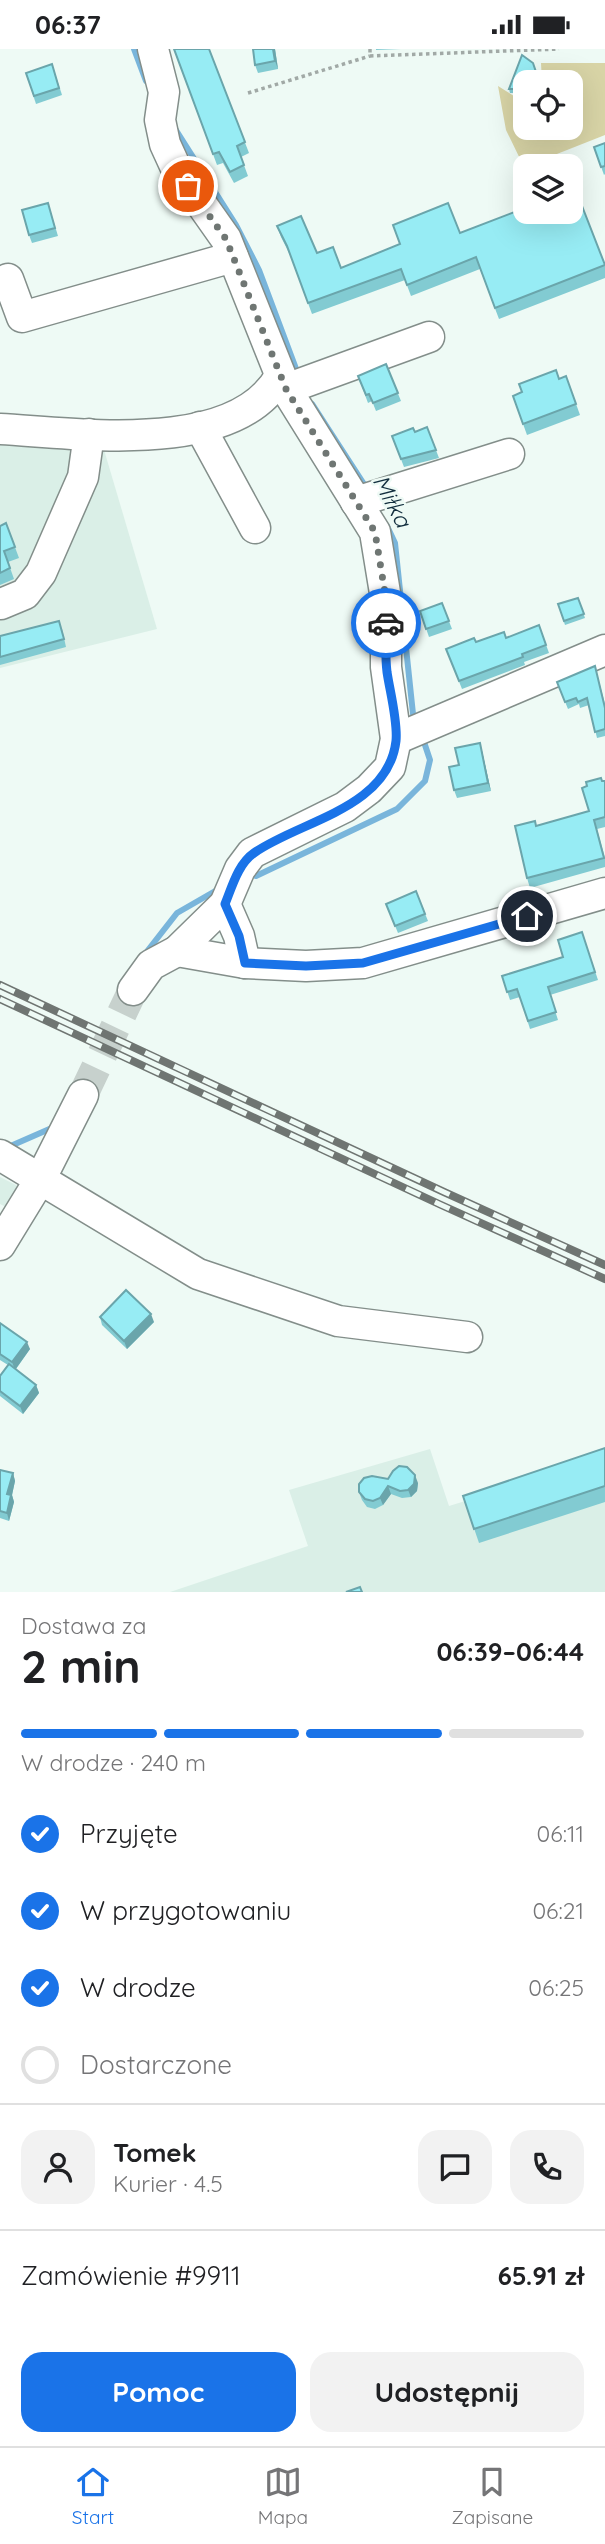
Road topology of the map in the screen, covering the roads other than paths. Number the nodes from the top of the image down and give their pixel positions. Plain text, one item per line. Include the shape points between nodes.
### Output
1 (153, 49) edge
2 (233, 257) junction
3 (8, 279) dead end
4 (429, 337) dead end
5 (283, 383) junction
6 (200, 427) junction
7 (0, 429) edge
8 (89, 434) junction
9 (509, 454) dead end
10 (367, 499) junction
11 (255, 528) dead end
12 (1, 604) edge
13 (605, 650) edge
14 (396, 739) junction
15 (605, 893) edge
16 (225, 904) junction
17 (177, 951) junction
18 (245, 963) junction
19 (133, 990) tunnel mouth
20 (83, 1095) tunnel mouth
21 (0, 1156) edge
22 (41, 1178) junction
23 (3, 1231) edge
24 (467, 1337) dead end

1 - 2 street via 164,92 160,120 165,144
2 - 3 street via 22,317
2 - 5 street
4 - 5 street
5 - 6 street via 241,414
5 - 10 street
6 - 8 street via 150,435
6 - 11 street
7 - 8 street
8 - 12 street via 83,477 41,573 25,594
9 - 10 street
10 - 14 street via 386,599 386,667
13 - 14 street
14 - 16 street via 390,767 369,789 345,807 252,853
15 - 18 street via 363,963
16 - 17 street
16 - 18 street
17 - 18 street
17 - 19 street via 151,965
20 - 22 street
21 - 22 street
22 - 23 street
22 - 24 street via 198,1274 338,1321

